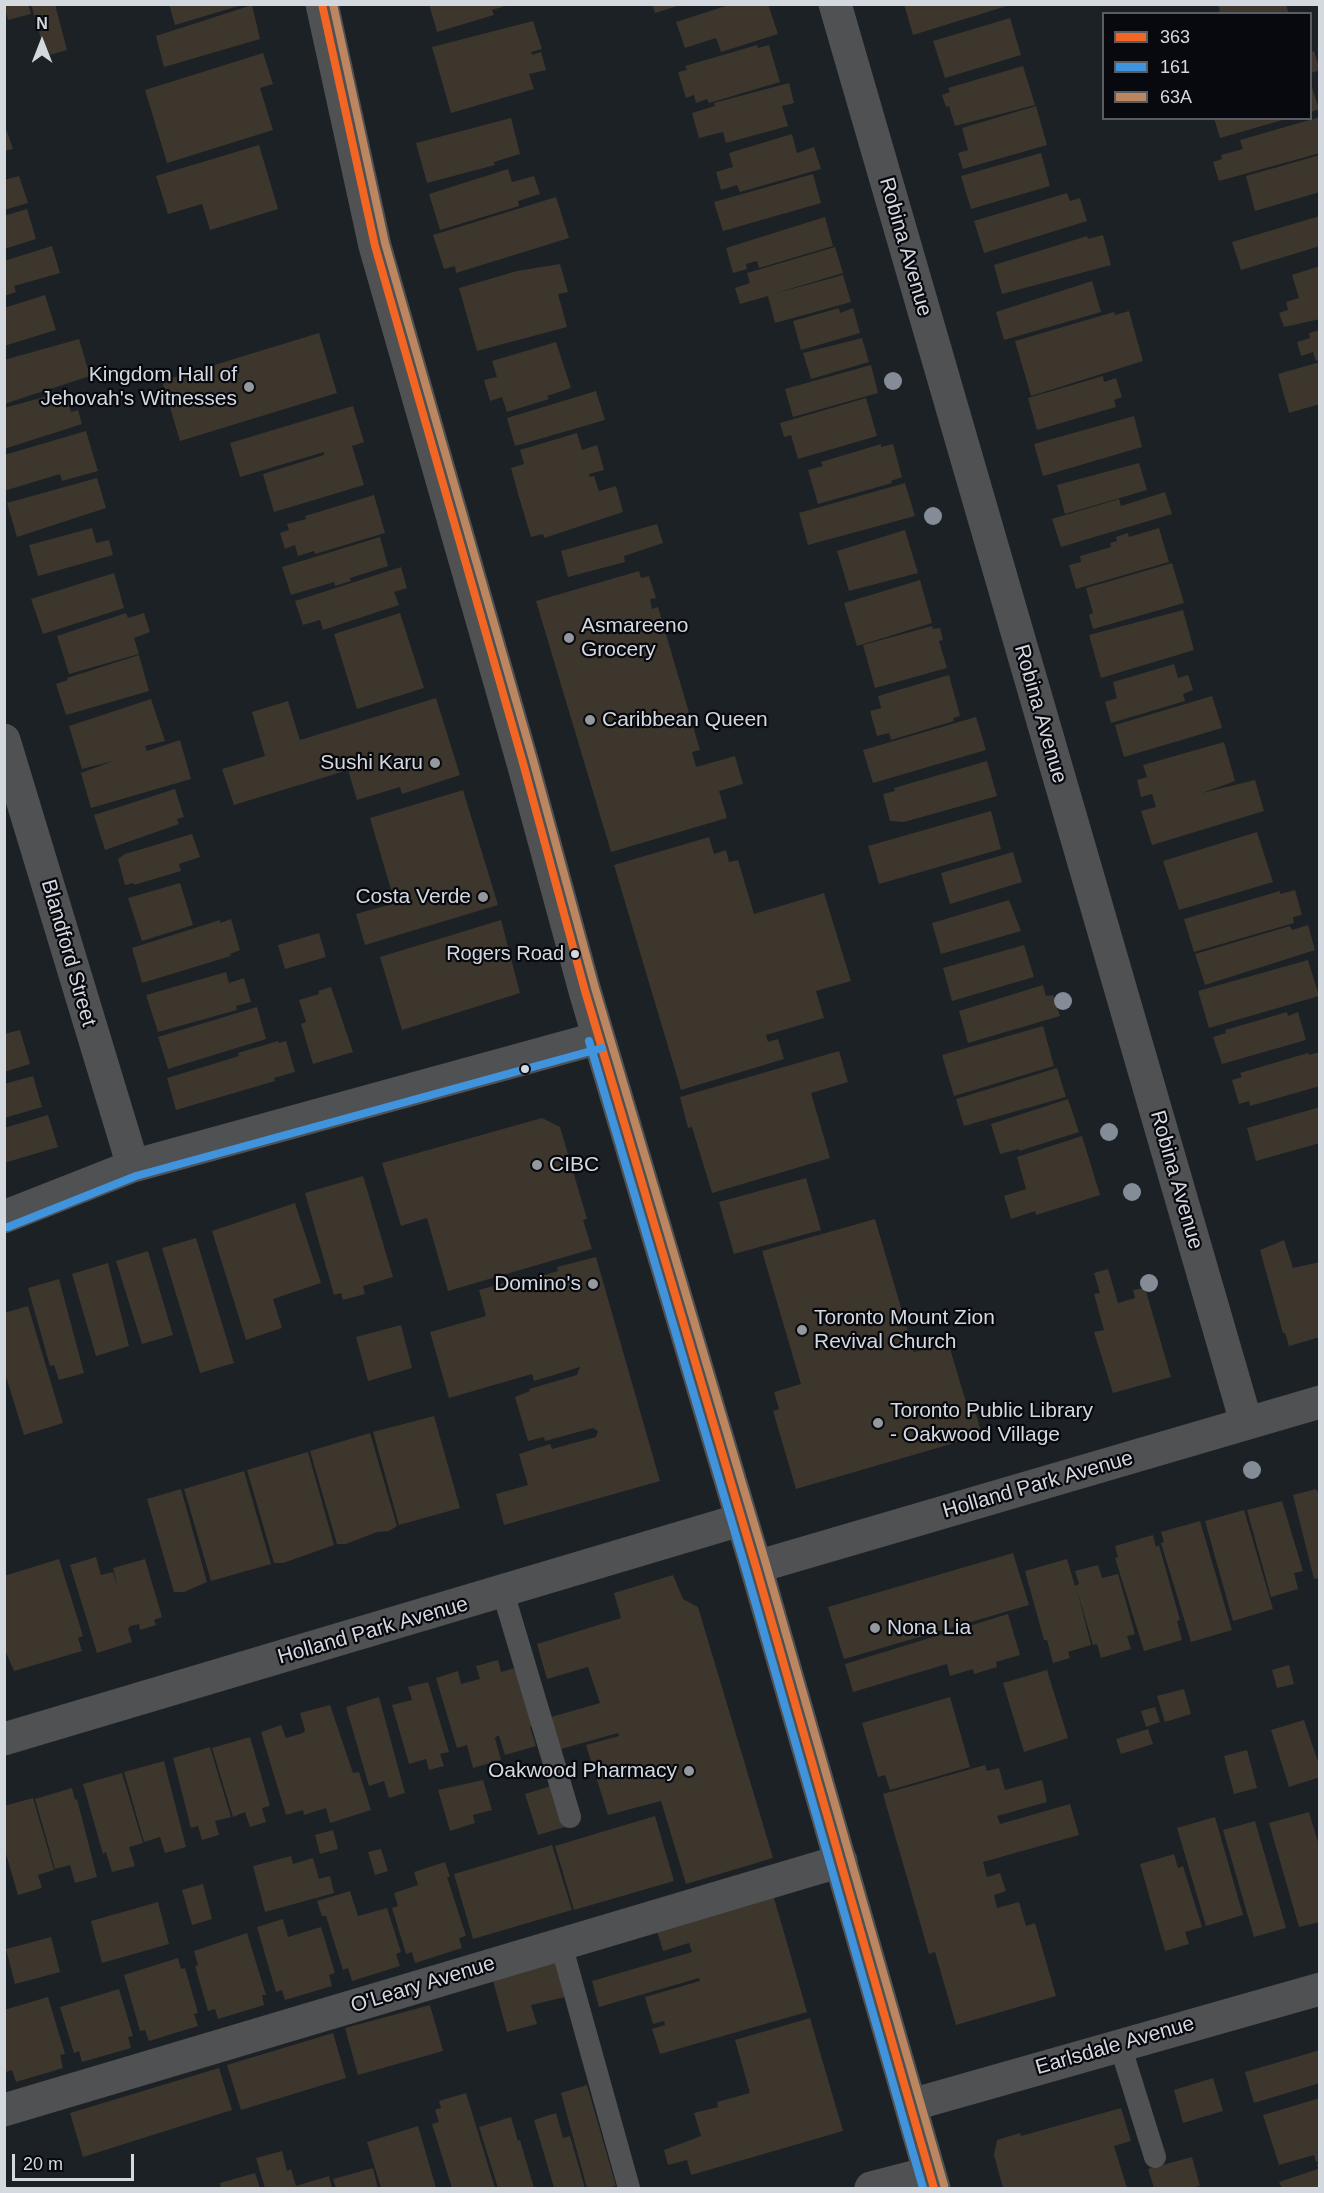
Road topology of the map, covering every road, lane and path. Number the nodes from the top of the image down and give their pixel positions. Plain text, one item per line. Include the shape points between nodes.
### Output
1 (322, 4) edge
2 (835, 4) edge
3 (4, 740) edge
4 (599, 1038) junction
5 (133, 1166) junction
6 (4, 1217) edge
7 (1320, 1402) edge
8 (1246, 1422) junction
9 (740, 1520) junction
10 (756, 1567) junction
11 (503, 1592) junction
12 (4, 1739) edge
13 (570, 1817) dead end
14 (841, 1861) junction
15 (561, 1944) junction
16 (1320, 1989) edge
17 (1120, 2045) junction
18 (911, 2105) junction
19 (4, 2110) edge
20 (1155, 2157) dead end
21 (931, 2181) edge
22 (629, 2188) edge
23 (871, 2188) edge

1 - 4 street via 375,246
2 - 8 street, Robina Avenue
3 - 5 street, Blandford Street
4 - 5 street
4 - 9 street
5 - 6 street
7 - 8 street, Holland Park Avenue
8 - 10 street, Holland Park Avenue
9 - 10 street
9 - 11 street, Holland Park Avenue
10 - 14 street
11 - 12 street, Holland Park Avenue
11 - 13 lane
14 - 15 street, O'Leary Avenue
14 - 18 street
15 - 19 street, O'Leary Avenue
15 - 22 lane
16 - 17 street, Earlsdale Avenue
17 - 18 street, Earlsdale Avenue
17 - 20 lane
18 - 21 street
21 - 23 street

